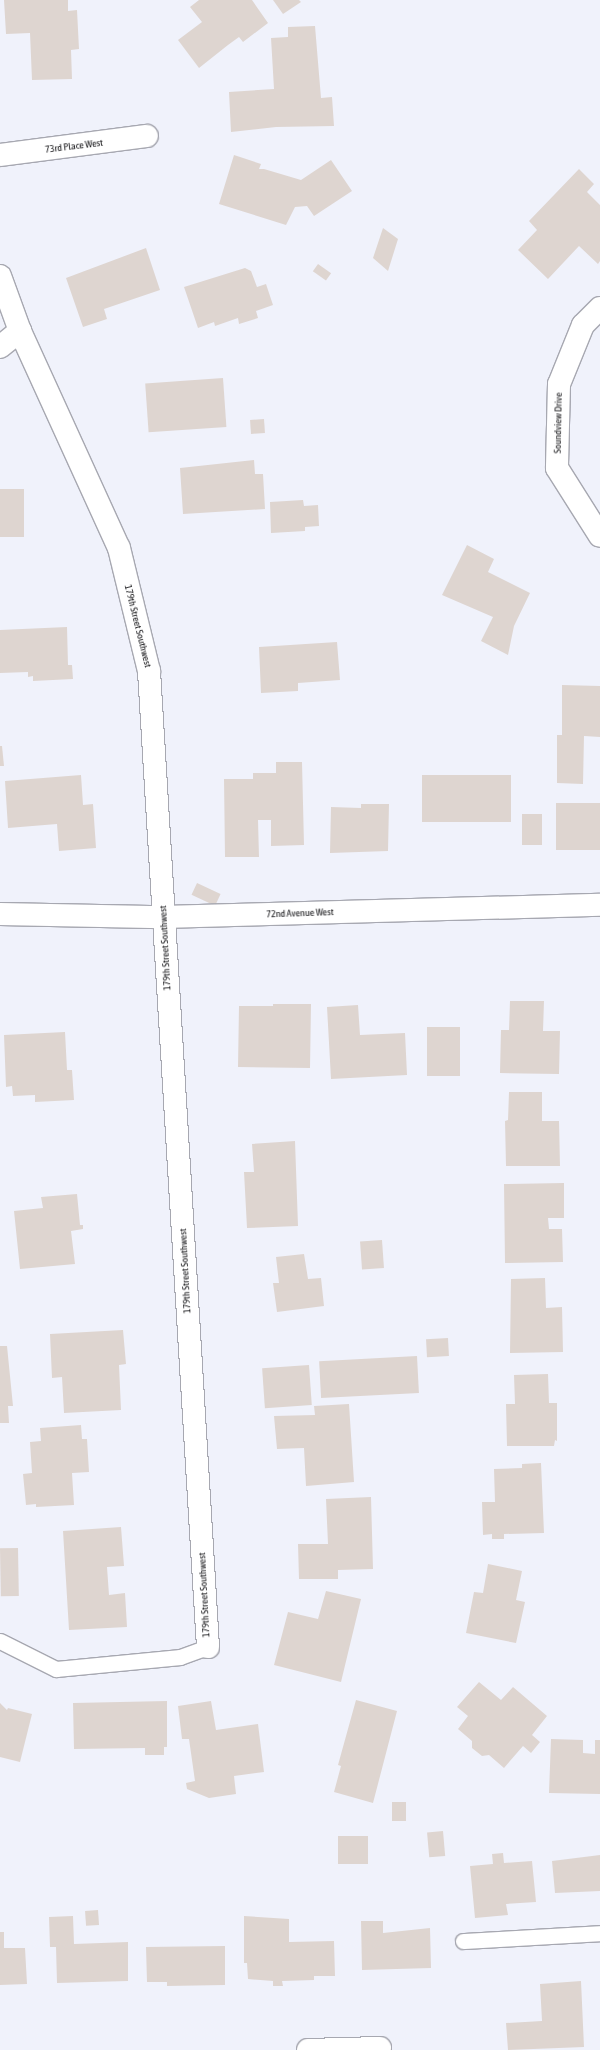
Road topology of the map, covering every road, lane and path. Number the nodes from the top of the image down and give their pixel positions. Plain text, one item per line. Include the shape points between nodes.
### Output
1 (147, 136) dead end
2 (0, 155) edge
3 (0, 276) edge
4 (600, 308) edge
5 (20, 331) junction
6 (0, 347) edge
7 (600, 536) edge
8 (600, 905) edge
9 (0, 914) edge
10 (163, 917) junction
11 (0, 1641) edge
12 (208, 1647) joint
13 (600, 1933) edge
14 (463, 1941) dead end
15 (380, 2048) dead end
16 (308, 2050) edge

1 - 2 street, 73rd Place West
3 - 5 street, 179th Street Southwest
4 - 7 street, Soundview Drive via 583,325 559,384 557,468
5 - 6 street
5 - 10 street, 179th Street Southwest via 118,548 149,671
8 - 10 street, 72nd Avenue West
9 - 10 street, 72nd Avenue West
10 - 12 street, 179th Street Southwest
11 - 12 lane via 56,1669 180,1657
13 - 14 lane
15 - 16 street

